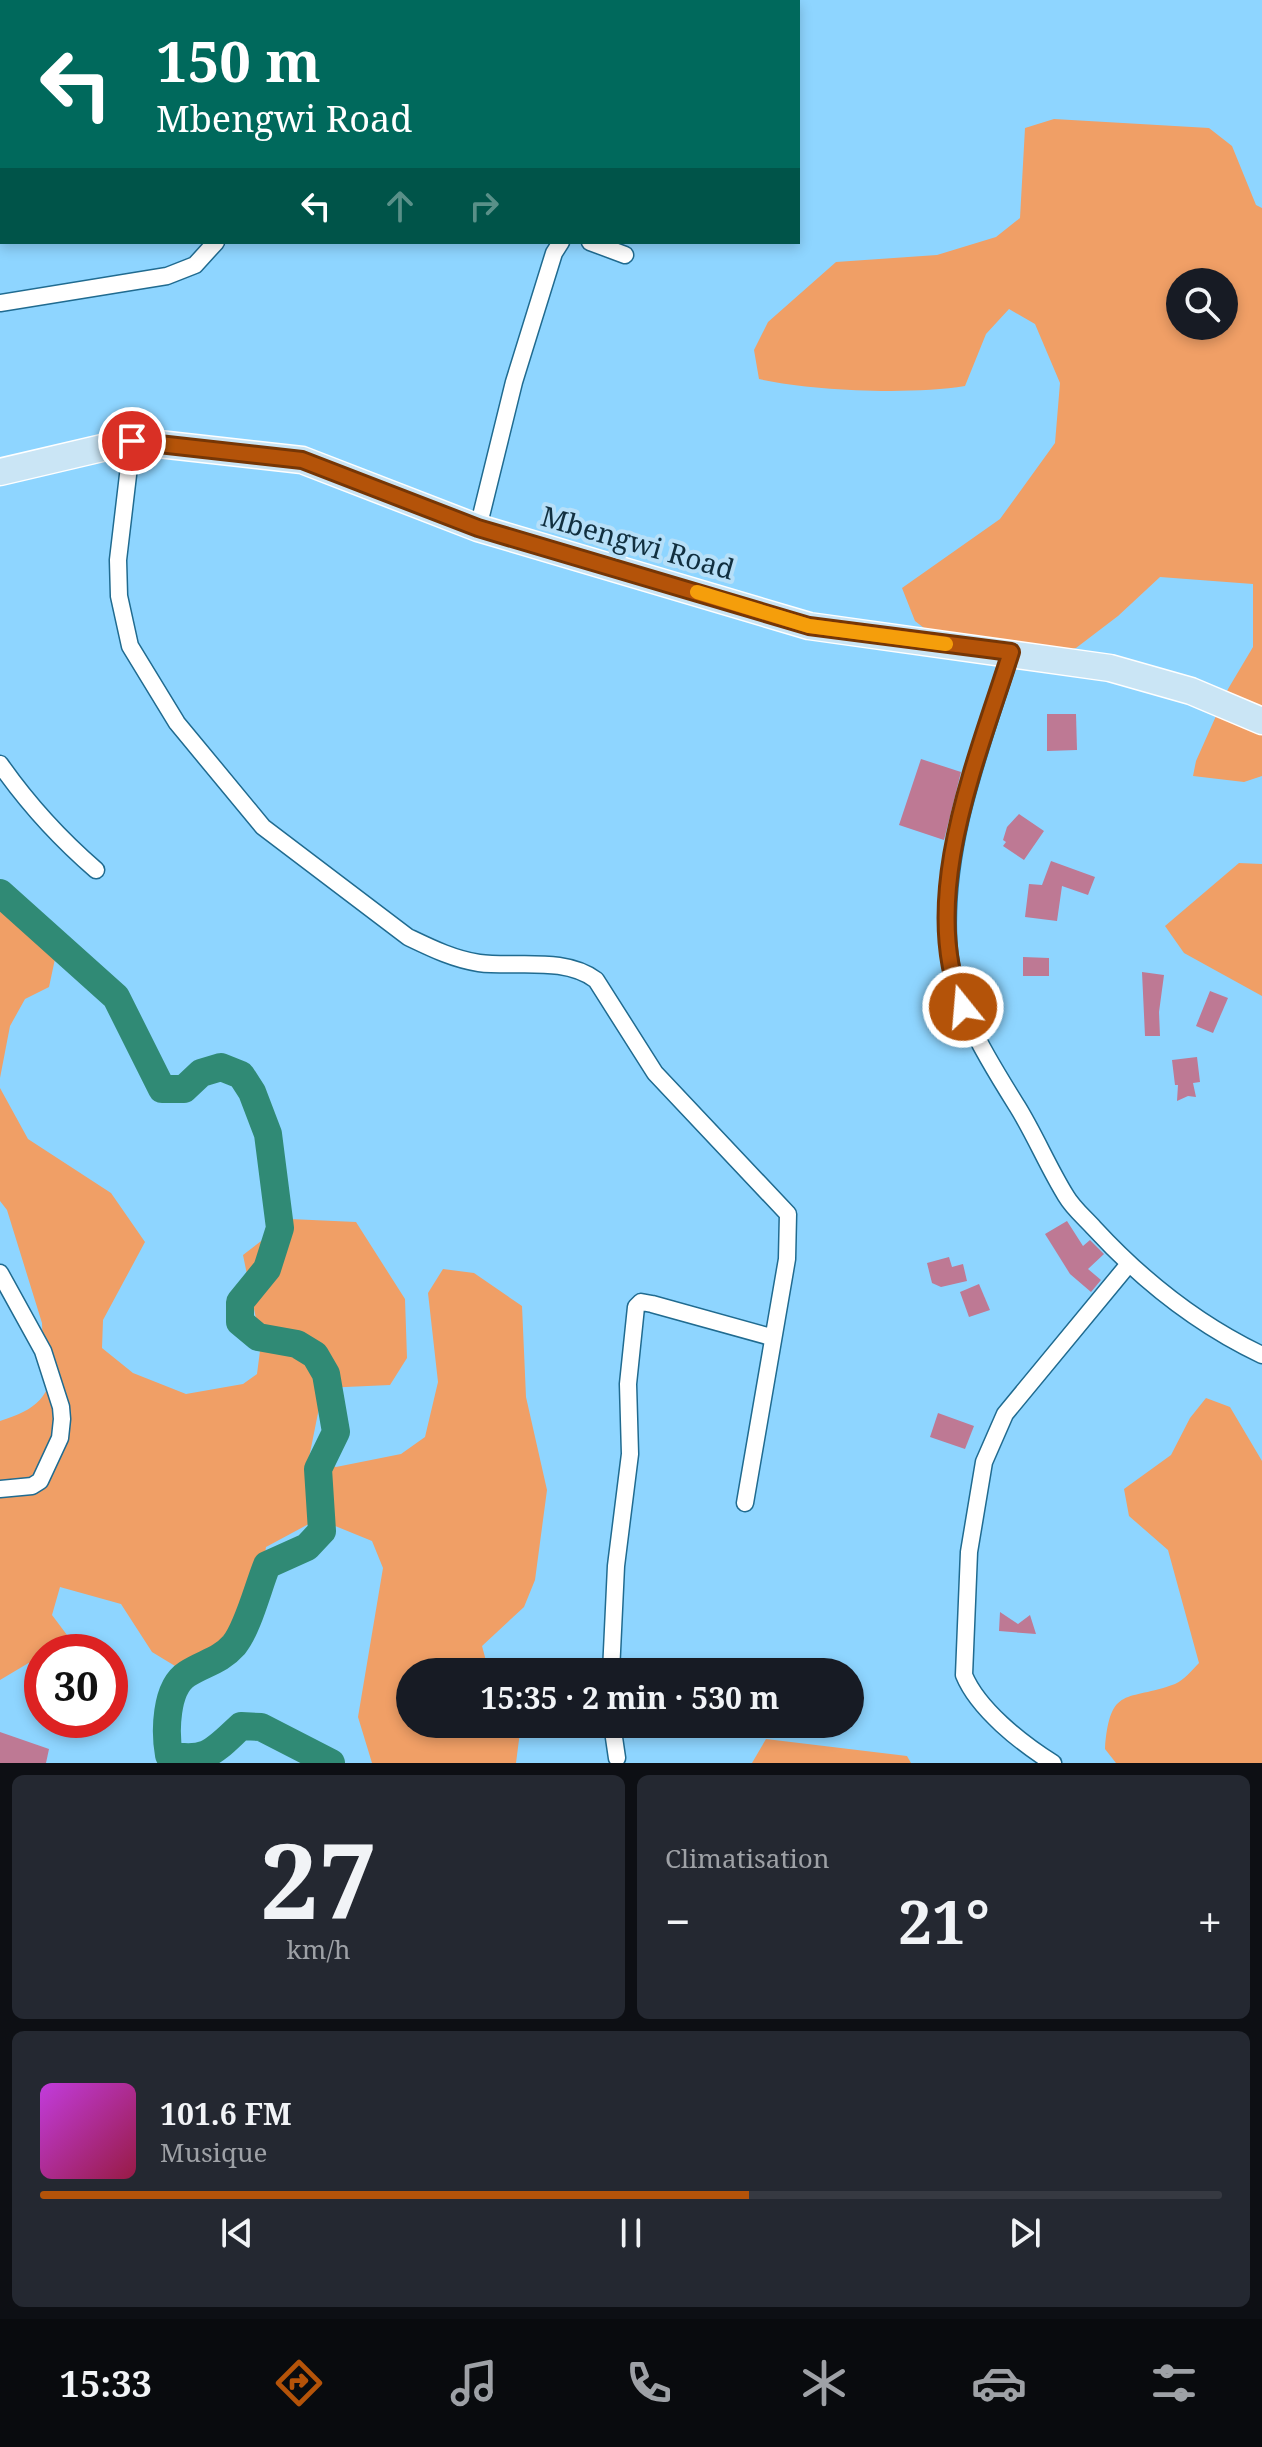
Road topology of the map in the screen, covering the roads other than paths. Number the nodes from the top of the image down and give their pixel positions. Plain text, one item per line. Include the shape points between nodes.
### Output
1 (214, 244) edge
2 (560, 244) edge
3 (595, 244) edge
4 (625, 255) dead end
5 (0, 303) edge
6 (132, 441) junction
7 (0, 472) edge
8 (478, 528) junction
9 (1011, 652) junction
10 (1262, 721) edge
11 (0, 764) edge
12 (96, 870) dead end
13 (1128, 1265) junction
14 (0, 1273) edge
15 (771, 1337) junction
16 (1262, 1355) edge
17 (0, 1489) edge
18 (745, 1503) dead end
19 (612, 1658) edge
20 (614, 1738) edge
21 (617, 1758) dead end
22 (1053, 1763) edge

1 - 5 street via 195,265 167,276
2 - 8 street via 514,382
3 - 4 street
6 - 7 main road, Mbengwi Road
6 - 8 main road, Mbengwi Road via 302,460
6 - 15 street via 118,560 119,596 130,646 177,723 263,827 408,937 459,959 567,967 596,980 655,1073 788,1214 787,1259
8 - 9 main road, Mbengwi Road via 809,626
9 - 10 main road, Mbengwi Road via 1110,668 1191,691
9 - 13 street via 962,808 949,876 954,986 982,1050 1067,1199
11 - 12 street via 61,840
13 - 16 street via 1227,1338
13 - 22 street via 1005,1414 984,1462 969,1552 964,1675 994,1715
14 - 17 street via 43,1351 62,1419 60,1438 40,1481
15 - 18 street
15 - 19 street via 652,1304 636,1307 628,1384 630,1454
20 - 21 street

